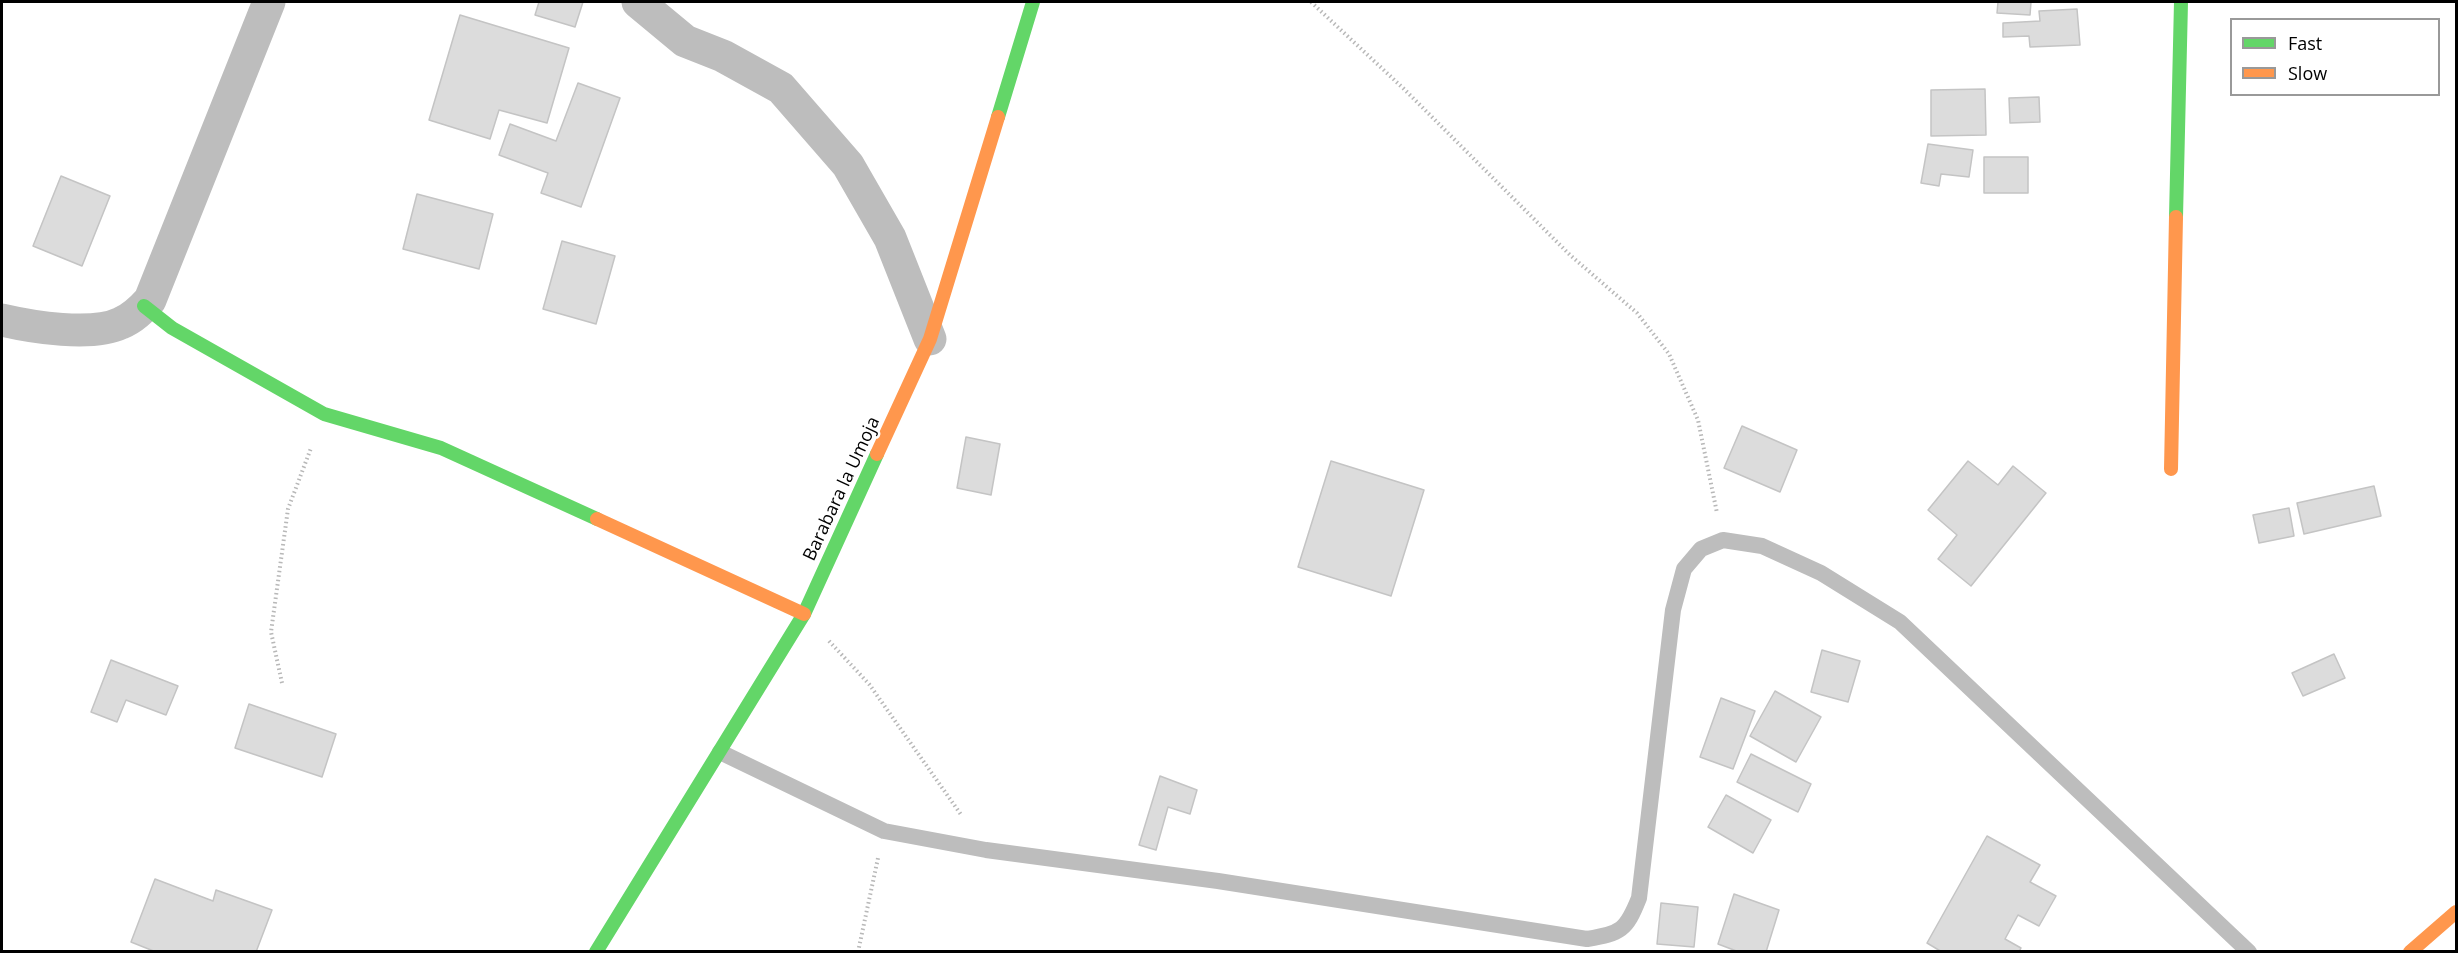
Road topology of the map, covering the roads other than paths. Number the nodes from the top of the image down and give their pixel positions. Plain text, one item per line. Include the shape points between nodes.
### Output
1 (269, 2) edge
2 (638, 2) edge
3 (1034, 2) edge
4 (2181, 2) edge
5 (144, 306) junction
6 (5, 328) edge
7 (930, 339) junction
8 (2171, 469) dead end
9 (804, 614) junction
10 (720, 752) junction
11 (2457, 912) edge
12 (596, 951) edge
13 (2249, 951) edge
14 (2410, 951) edge

1 - 5 street via 150,300
2 - 7 street via 684,41 723,56 781,88 848,165 890,238
3 - 7 street, Barabara la Umoja
4 - 8 street
5 - 6 street via 118,325 80,330
5 - 9 street via 172,328 324,414 441,448
7 - 9 street, Barabara la Umoja
9 - 10 street, Barabara la Umoja
10 - 12 street, Barabara la Umoja
10 - 13 lane via 884,831 986,850 1218,881 1587,939 1618,933 1630,920 1639,898 1673,610 1684,569 1701,549 1723,540 1762,546 1811,568 1900,622
11 - 14 street

